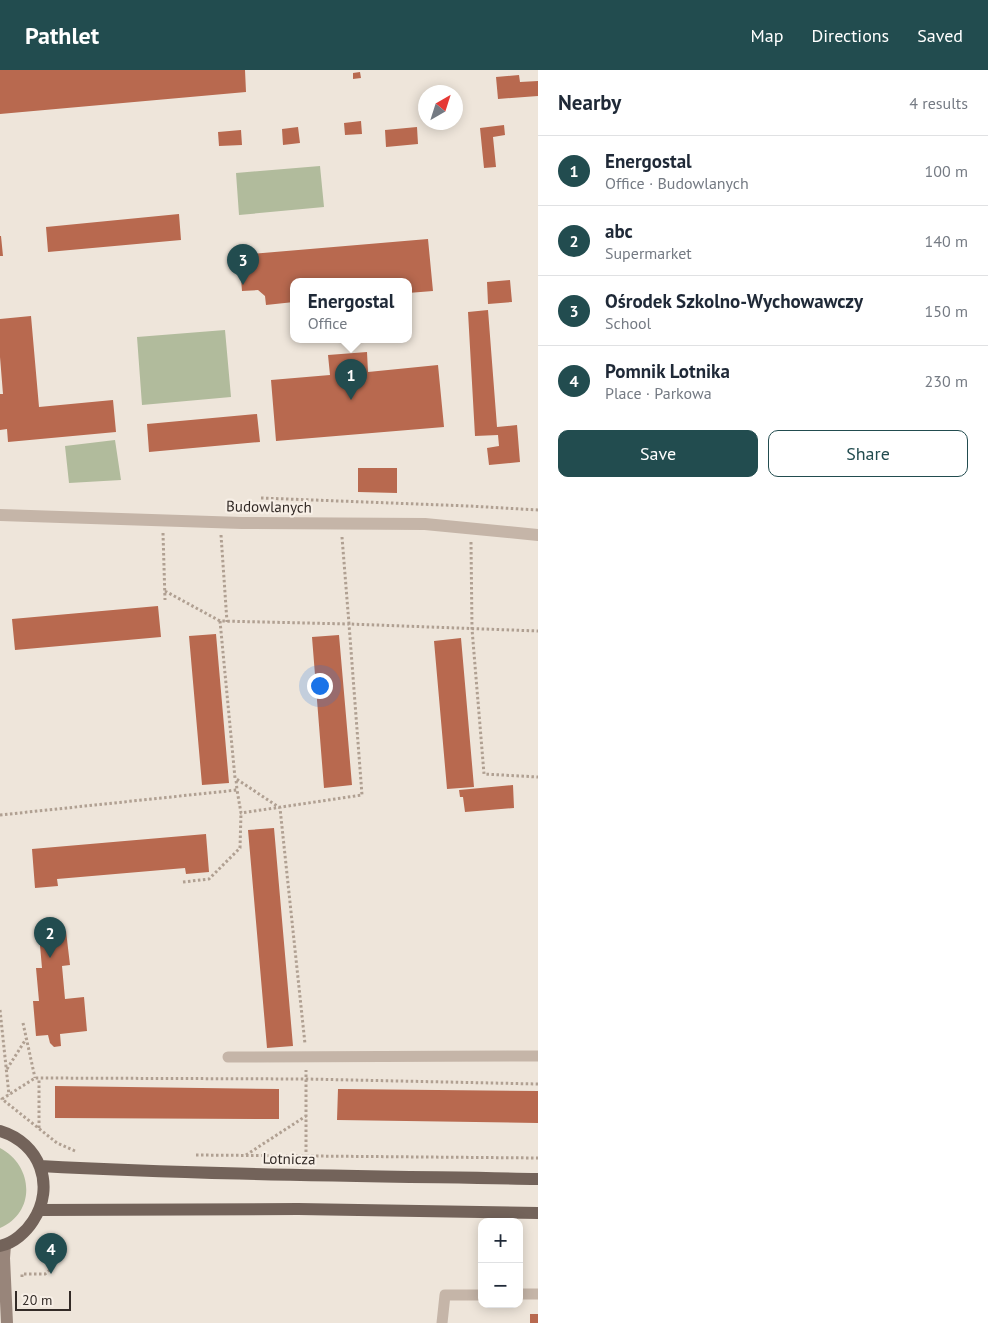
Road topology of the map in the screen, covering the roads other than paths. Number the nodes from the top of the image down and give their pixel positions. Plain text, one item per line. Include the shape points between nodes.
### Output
1 (0, 515) edge
2 (538, 535) edge
3 (538, 1056) edge
4 (228, 1057) dead end
5 (0, 1131) edge
6 (40, 1166) junction
7 (538, 1179) edge
8 (40, 1210) junction
9 (538, 1213) edge
10 (3, 1245) edge
11 (523, 1294) edge
12 (538, 1294) edge
13 (478, 1295) edge
14 (7, 1323) edge
15 (442, 1323) edge

1 - 2 street, Budowlanych via 425,524
3 - 4 lane
5 - 6 main road via 22,1142
6 - 7 main road, Lotnicza via 190,1173
6 - 8 main road via 44,1195
8 - 9 main road via 298,1209
8 - 10 main road via 27,1231
10 - 14 street
11 - 12 lane
13 - 15 lane via 445,1295

